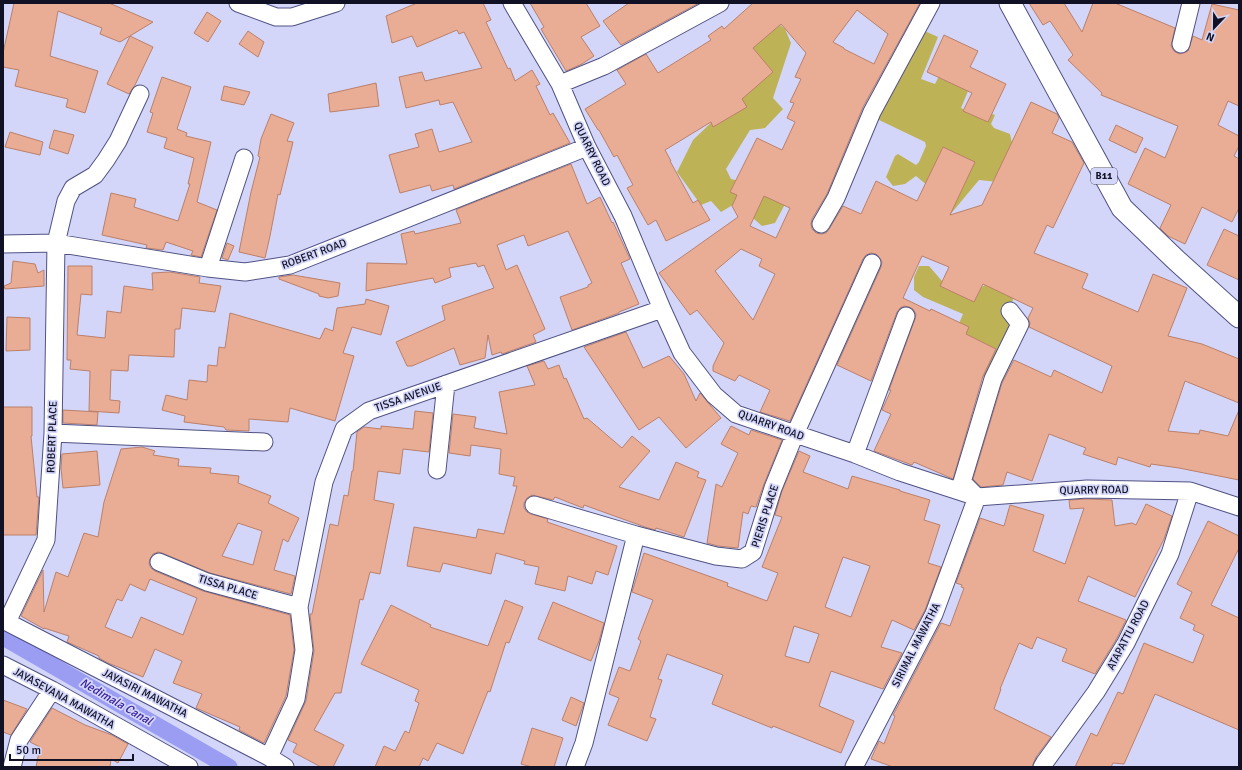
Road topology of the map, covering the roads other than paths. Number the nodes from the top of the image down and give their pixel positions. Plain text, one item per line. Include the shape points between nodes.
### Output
1 (238, 3) edge
2 (336, 3) edge
3 (512, 3) edge
4 (720, 3) edge
5 (931, 3) edge
6 (1010, 3) edge
7 (1191, 3) edge
8 (1181, 44) dead end
9 (560, 84) junction
10 (140, 94) dead end
11 (587, 147) junction
12 (244, 158) dead end
13 (821, 224) dead end
14 (56, 243) junction
15 (3, 244) edge
16 (872, 263) dead end
17 (208, 268) junction
18 (662, 309) junction
19 (1010, 311) dead end
20 (906, 316) dead end
21 (1239, 317) edge
22 (446, 384) junction
23 (53, 432) junction
24 (795, 434) junction
25 (264, 442) dead end
26 (855, 454) junction
27 (437, 470) dead end
28 (1190, 491) junction
29 (977, 497) junction
30 (534, 505) dead end
31 (1239, 507) edge
32 (636, 535) junction
33 (159, 562) dead end
34 (299, 607) junction
35 (5, 621) edge
36 (3, 665) edge
37 (52, 690) junction
38 (269, 757) junction
39 (12, 767) edge
40 (189, 767) edge
41 (285, 767) edge
42 (575, 767) edge
43 (854, 767) edge
44 (1042, 767) edge

1 - 2 street via 276,17 292,17
3 - 9 street, QUARRY ROAD
4 - 9 street via 604,66
5 - 13 street via 872,112 836,198
6 - 21 main road, B11 via 1122,208
7 - 8 street
9 - 11 street, QUARRY ROAD
10 - 14 street, ROBERT PLACE via 106,160 95,175 73,188 66,201
11 - 17 street, ROBERT ROAD via 290,265 245,272
11 - 18 street, QUARRY ROAD via 623,216
12 - 17 street
14 - 15 street, ROBERT ROAD
14 - 17 street, ROBERT ROAD
14 - 23 street, ROBERT PLACE
16 - 24 street, PIERIS PLACE
18 - 22 street, TISSA AVENUE
18 - 24 street, QUARRY ROAD via 682,353 714,395 736,414
19 - 29 street via 1020,324 993,379 962,482
20 - 26 street
22 - 27 street
22 - 34 street, TISSA AVENUE via 369,410 344,429 324,482
23 - 25 street
23 - 35 street, ROBERT PLACE via 46,540
24 - 26 street, QUARRY ROAD
24 - 32 street, PIERIS PLACE via 773,488 753,552 742,559 716,556
26 - 29 street, QUARRY ROAD via 900,472
28 - 29 street, QUARRY ROAD via 1086,489
28 - 31 street, QUARRY ROAD
28 - 44 street, ATAPATTU ROAD via 1170,554 1126,642 1096,692
29 - 43 street, SIRIMAL MAWATHA via 934,614
30 - 32 street, PIERIS PLACE
32 - 42 street via 584,743
33 - 34 street, TISSA PLACE via 207,582
34 - 38 street, TISSA AVENUE via 304,650 296,699
35 - 38 street, JAYASIRI MAWATHA
36 - 37 street, JAYASEVANA MAWATHA
37 - 39 street via 19,740
37 - 40 street, JAYASEVANA MAWATHA
38 - 41 street, JAYASIRI MAWATHA

